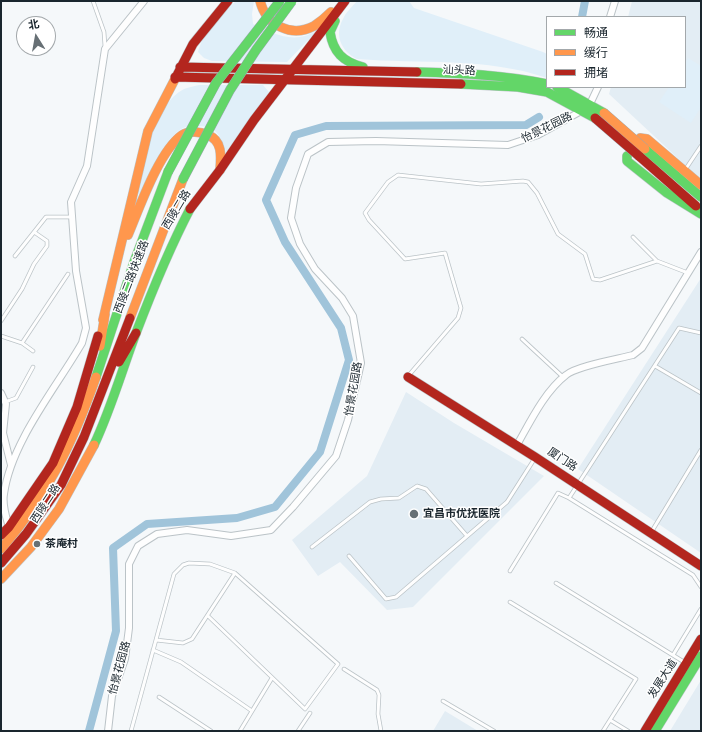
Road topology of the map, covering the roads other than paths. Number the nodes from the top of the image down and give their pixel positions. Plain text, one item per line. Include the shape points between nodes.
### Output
1 (92, 1) edge
2 (144, 1) edge
3 (228, 1) edge
4 (260, 1) edge
5 (280, 1) edge
6 (292, 1) edge
7 (345, 1) edge
8 (615, 1) edge
9 (610, 16) edge
10 (105, 49) junction
11 (180, 67) junction
12 (381, 71) junction
13 (290, 74) junction
14 (175, 77) junction
15 (546, 84) edge
16 (558, 88) edge
17 (597, 88) edge
18 (587, 107) junction
19 (640, 138) dead end
20 (701, 146) edge
21 (642, 153) junction
22 (627, 156) dead end
23 (220, 170) junction
24 (684, 171) junction
25 (701, 185) edge
26 (701, 197) edge
27 (701, 210) edge
28 (701, 214) edge
29 (72, 217) junction
30 (34, 232) junction
31 (633, 237) dead end
32 (120, 251) junction
33 (701, 252) edge
34 (15, 256) dead end
35 (657, 261) junction
36 (688, 273) junction
37 (68, 274) dead end
38 (105, 314) junction
39 (1, 321) edge
40 (136, 333) junction
41 (701, 333) edge
42 (1, 336) edge
43 (522, 340) dead end
44 (22, 343) junction
45 (33, 351) dead end
46 (655, 366) junction
47 (33, 367) dead end
48 (408, 377) joint
49 (563, 377) junction
50 (92, 389) junction
51 (102, 390) junction
52 (1, 393) edge
53 (701, 393) edge
54 (5, 402) junction
55 (517, 445) junction
56 (701, 450) edge
57 (536, 457) junction
58 (11, 465) junction
59 (579, 485) junction
60 (569, 498) junction
61 (41, 500) junction
62 (9, 527) junction
63 (651, 533) junction
64 (1, 535) edge
65 (468, 536) junction
66 (312, 546) dead end
67 (1, 548) edge
68 (349, 556) dead end
69 (1, 563) edge
70 (701, 566) edge
71 (510, 570) dead end
72 (234, 573) junction
73 (1, 579) edge
74 (556, 583) dead end
75 (701, 587) edge
76 (510, 602) dead end
77 (701, 609) edge
78 (208, 616) junction
79 (701, 639) edge
80 (156, 640) junction
81 (153, 650) junction
82 (673, 655) junction
83 (701, 656) edge
84 (686, 664) junction
85 (344, 669) dead end
86 (272, 678) junction
87 (159, 697) dead end
88 (443, 701) dead end
89 (252, 711) junction
90 (310, 712) dead end
91 (610, 720) junction
92 (108, 731) edge
93 (131, 731) edge
94 (211, 731) edge
95 (240, 731) edge
96 (298, 731) edge
97 (381, 731) edge
98 (494, 731) edge
99 (603, 731) edge
100 (628, 731) edge
101 (645, 731) edge
102 (655, 731) edge

1 - 10 lane via 104,32
2 - 10 street
3 - 11 main road, 西陵二路 via 193,44
4 - 7 main road via 268,21 279,28 291,30 308,28
5 - 50 main road, 西陵二路快速路, bridge via 216,83 168,172 141,241
6 - 51 main road, 西陵二路快速路, bridge via 230,90 183,179
7 - 12 main road via 330,32 335,51 341,59 353,65
7 - 13 main road, 西陵二路
8 - 9 street
10 - 29 street via 88,159 71,202
11 - 13 main road, 汕头路
11 - 14 main road, 西陵二路
12 - 13 main road, 汕头路
12 - 15 main road, 汕头路 via 478,73
13 - 14 main road, 汕头路
13 - 18 main road, 汕头路 via 518,87 547,92
13 - 23 main road, 西陵二路
14 - 32 main road, 西陵二路 via 148,130
16 - 18 main road, 汕头路
17 - 18 street
18 - 21 main road, 汕头路, bridge via 595,118
18 - 21 main road, 汕头路, bridge via 604,113
18 - 92 street, 怡景花园路 via 538,135 508,145 328,142 308,154 296,188 292,218 300,244 315,269 342,298 353,316 361,363 348,420 336,456 293,508 271,530 230,536 187,530 157,534 138,546 129,564 130,628 125,659 112,696
19 - 24 main road via 647,139
20 - 24 lane
21 - 26 main road, 汕头路
21 - 27 main road, 汕头路
22 - 28 main road via 627,161 667,194
23 - 32 main road via 219,144 212,136 198,132 182,135 167,152 149,185
23 - 40 main road, 西陵二路 via 193,203 171,245
24 - 25 main road
29 - 30 lane via 46,217
29 - 58 street via 76,271 86,328 82,343 33,422
30 - 34 lane
30 - 39 lane via 47,241 47,246
31 - 35 lane
32 - 38 main road, 西陵二路
33 - 36 street
35 - 36 lane
35 - 48 lane via 600,280 594,279 585,254 558,234 538,193 528,182 481,184 398,175 388,182 365,213 406,259 445,253 461,308 458,318
36 - 49 street via 642,348 633,355 581,369
37 - 44 lane
38 - 50 main road
38 - 62 main road, 西陵二路 via 76,407 53,463
40 - 51 main road
40 - 73 main road, 西陵二路 via 103,426 80,472 59,509 31,547
41 - 46 lane via 679,328
42 - 44 lane
43 - 49 lane
44 - 45 lane
46 - 53 lane
46 - 59 lane
47 - 54 lane via 16,398
48 - 55 main road, 厦门路
49 - 55 street via 535,412
50 - 61 main road, 西陵二路快速路 via 61,465
51 - 69 main road, 西陵二路快速路 via 84,437 61,485 26,534
52 - 54 street
54 - 58 street via 3,434
55 - 57 main road, 厦门路
56 - 63 lane
57 - 59 main road, 厦门路
57 - 65 lane via 513,496
58 - 62 street via 3,495
59 - 60 lane
59 - 63 main road, 厦门路
60 - 71 lane via 558,493
60 - 75 lane via 693,576
61 - 62 main road
61 - 67 main road, 西陵二路快速路
62 - 64 main road, 西陵二路
63 - 70 main road, 厦门路
65 - 66 lane via 426,488 417,486 399,498 370,502
65 - 68 lane via 396,597 386,599
72 - 78 lane
72 - 80 lane via 210,564 183,565 174,574
72 - 86 lane via 338,664 305,709
74 - 82 lane
76 - 91 lane via 636,679
77 - 82 lane
78 - 80 lane via 192,639 183,643
78 - 86 lane
79 - 84 main road, 发展大道
80 - 81 lane
81 - 89 lane via 181,662
81 - 93 lane
82 - 84 lane
83 - 102 main road, 发展大道
84 - 101 main road, 发展大道
85 - 97 lane via 377,690
86 - 89 lane
87 - 94 lane
88 - 98 lane
89 - 95 lane
90 - 96 lane
91 - 99 lane
91 - 100 lane

